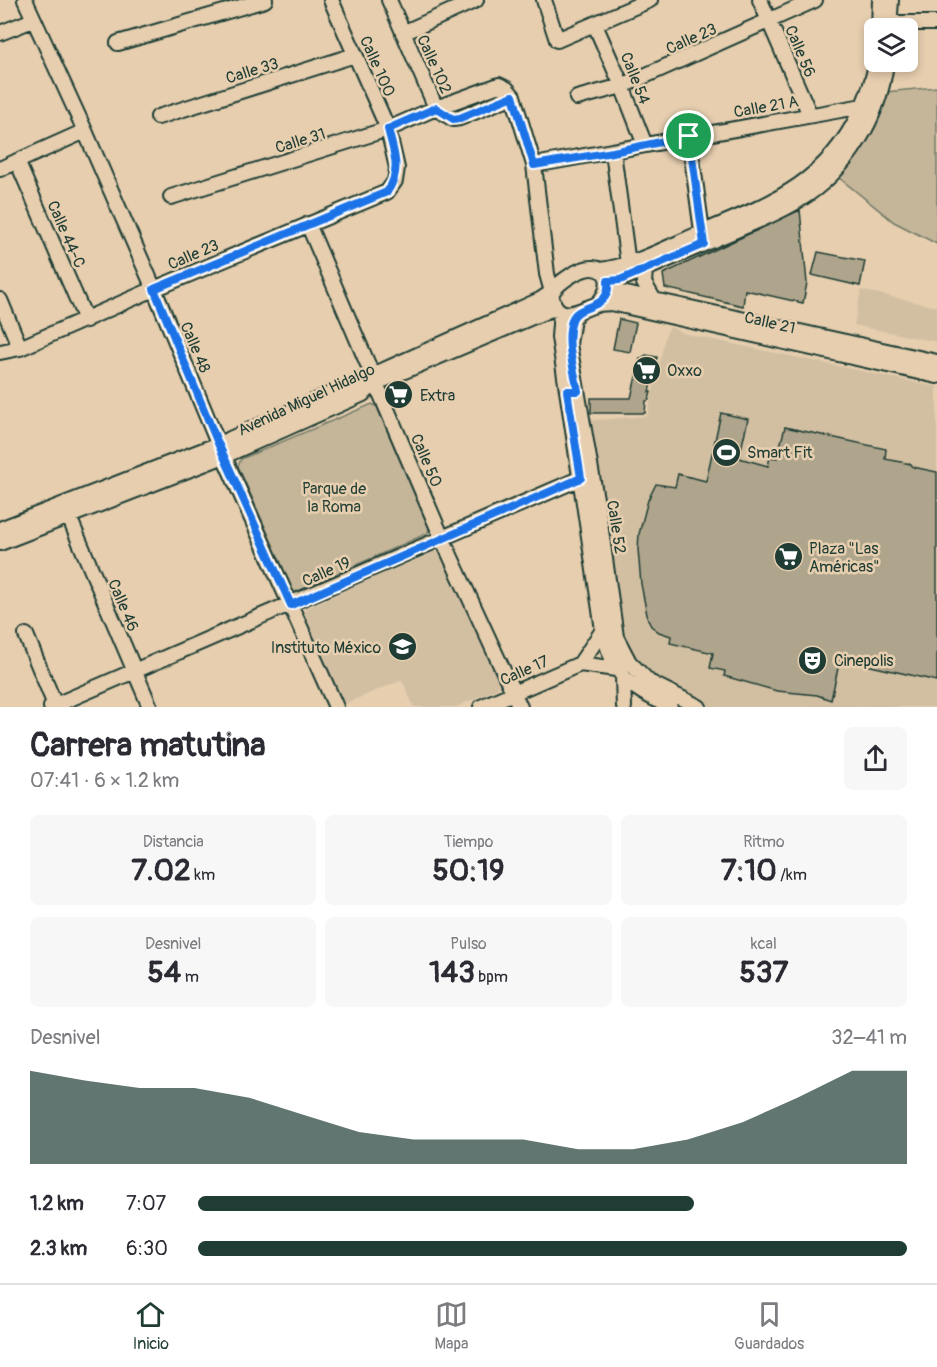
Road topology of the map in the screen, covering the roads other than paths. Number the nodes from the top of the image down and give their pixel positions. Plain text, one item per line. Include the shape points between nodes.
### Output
1 (24, 0) edge
2 (265, 0) edge
3 (331, 0) edge
4 (389, 0) edge
5 (476, 0) edge
6 (544, 0) edge
7 (650, 0) edge
8 (760, 0) edge
9 (815, 0) edge
10 (880, 0) edge
11 (891, 0) edge
12 (884, 18) edge
13 (888, 18) edge
14 (33, 20) junction
15 (770, 21) junction
16 (937, 23) edge
17 (918, 24) edge
18 (595, 25) junction
19 (0, 33) edge
20 (403, 33) junction
21 (118, 43) dead end
22 (355, 55) junction
23 (877, 72) edge
24 (880, 72) edge
25 (622, 86) junction
26 (577, 98) dead end
27 (862, 106) junction
28 (436, 108) junction
29 (810, 115) junction
30 (158, 117) dead end
31 (388, 129) junction
32 (85, 131) junction
33 (689, 136) junction
34 (645, 145) junction
35 (613, 152) junction
36 (17, 161) junction
37 (534, 165) junction
38 (0, 169) edge
39 (395, 181) joint
40 (171, 197) dead end
41 (308, 224) junction
42 (703, 238) junction
43 (546, 263) junction
44 (628, 264) junction
45 (645, 269) junction
46 (566, 280) junction
47 (605, 281) junction
48 (154, 289) junction
49 (552, 292) junction
50 (0, 300) edge
51 (654, 300) junction
52 (596, 305) junction
53 (560, 311) junction
54 (577, 313) junction
55 (86, 320) junction
56 (20, 348) junction
57 (0, 352) edge
58 (885, 357) junction
59 (937, 362) edge
60 (937, 376) edge
61 (375, 380) junction
62 (573, 391) junction
63 (221, 450) junction
64 (581, 478) junction
65 (69, 517) junction
66 (0, 529) edge
67 (442, 538) junction
68 (0, 543) edge
69 (291, 605) junction
70 (603, 630) junction
71 (26, 635) dead end
72 (580, 664) junction
73 (135, 672) junction
74 (620, 674) junction
75 (514, 693) junction
76 (53, 706) edge
77 (150, 707) edge
78 (336, 707) edge
79 (481, 707) edge
80 (520, 707) edge
81 (624, 707) edge
82 (670, 707) edge
83 (699, 707) edge

1 - 14 street, Calle 48
2 - 21 street
3 - 22 street, Calle 100
4 - 20 street, Calle 102
5 - 20 street
6 - 18 street via 557,40
7 - 18 street
8 - 15 street, Calle 56
9 - 15 street, Calle 23
10 - 12 street
11 - 13 street
14 - 19 street
14 - 32 street, Calle 48
15 - 25 street, Calle 23
15 - 29 street, Calle 56
16 - 17 street
18 - 25 street, Calle 54
20 - 28 street, Calle 102
22 - 30 street, Calle 33
22 - 31 street, Calle 100
23 - 27 street
24 - 42 street via 872,113 858,141 821,185 798,201
25 - 26 street, Calle 23
25 - 34 street, Calle 54
27 - 29 street, Calle 21 A
27 - 42 street via 849,133 815,174 794,190
28 - 31 street, Calle 31
28 - 37 street, Calle 31 via 499,85 507,89 513,96
29 - 33 street, Calle 21 A
31 - 39 street, Calle 100 via 397,168
31 - 40 street, Calle 31
32 - 36 street
32 - 48 street, Calle 48
33 - 34 street, Calle 21 A
33 - 42 street
34 - 35 street, Calle 21 A
35 - 37 street, Calle 21 A
35 - 44 street
36 - 38 street
36 - 55 street, Calle 44-C
37 - 43 street
39 - 41 street, Calle 23 via 387,192
41 - 48 street, Calle 23
41 - 61 street, Calle 50
42 - 44 street
42 - 45 street
43 - 46 street via 552,273
43 - 49 street
44 - 47 street
45 - 47 street via 620,280
45 - 51 street via 644,283
46 - 47 street via 594,268
46 - 49 street
47 - 51 street, Calle 21
47 - 52 street via 603,300
48 - 55 street, Calle 23
48 - 63 street, Calle 48
49 - 53 street via 552,300
49 - 61 street, Avenida Miguel Hidalgo
50 - 56 street
51 - 58 street, Calle 21
52 - 54 street
52 - 58 street, Calle 21 via 611,303
53 - 54 street
53 - 61 street, Avenida Miguel Hidalgo via 551,309
53 - 62 street, Calle 52 via 559,337
54 - 62 street, Calle 52 via 569,344
55 - 56 street, Calle 23
56 - 57 street, Calle 23
58 - 59 street, Calle 21
58 - 60 street, Calle 21
61 - 63 street, Avenida Miguel Hidalgo
61 - 67 street, Calle 50
62 - 64 street, Calle 52
62 - 83 street, Calle 52 via 602,534 616,638 629,662 649,682
63 - 65 street, Avenida Miguel Hidalgo
63 - 66 street, Avenida Miguel Hidalgo
63 - 69 street, Calle 48
64 - 67 street, Calle 19
64 - 70 street, Calle 52
65 - 68 street, Avenida Miguel Hidalgo
65 - 73 street, Calle 46
67 - 69 street, Calle 19
67 - 75 street, Calle 50
69 - 73 street, Calle 19
69 - 78 street, Calle 48
70 - 72 street
70 - 74 street, Calle 52
71 - 76 street
72 - 74 street
72 - 75 street, Calle 17
73 - 76 street, Calle 19
73 - 77 street, Calle 46
74 - 81 street
74 - 82 street via 640,692
75 - 79 street, Calle 17
75 - 80 street, Calle 50

